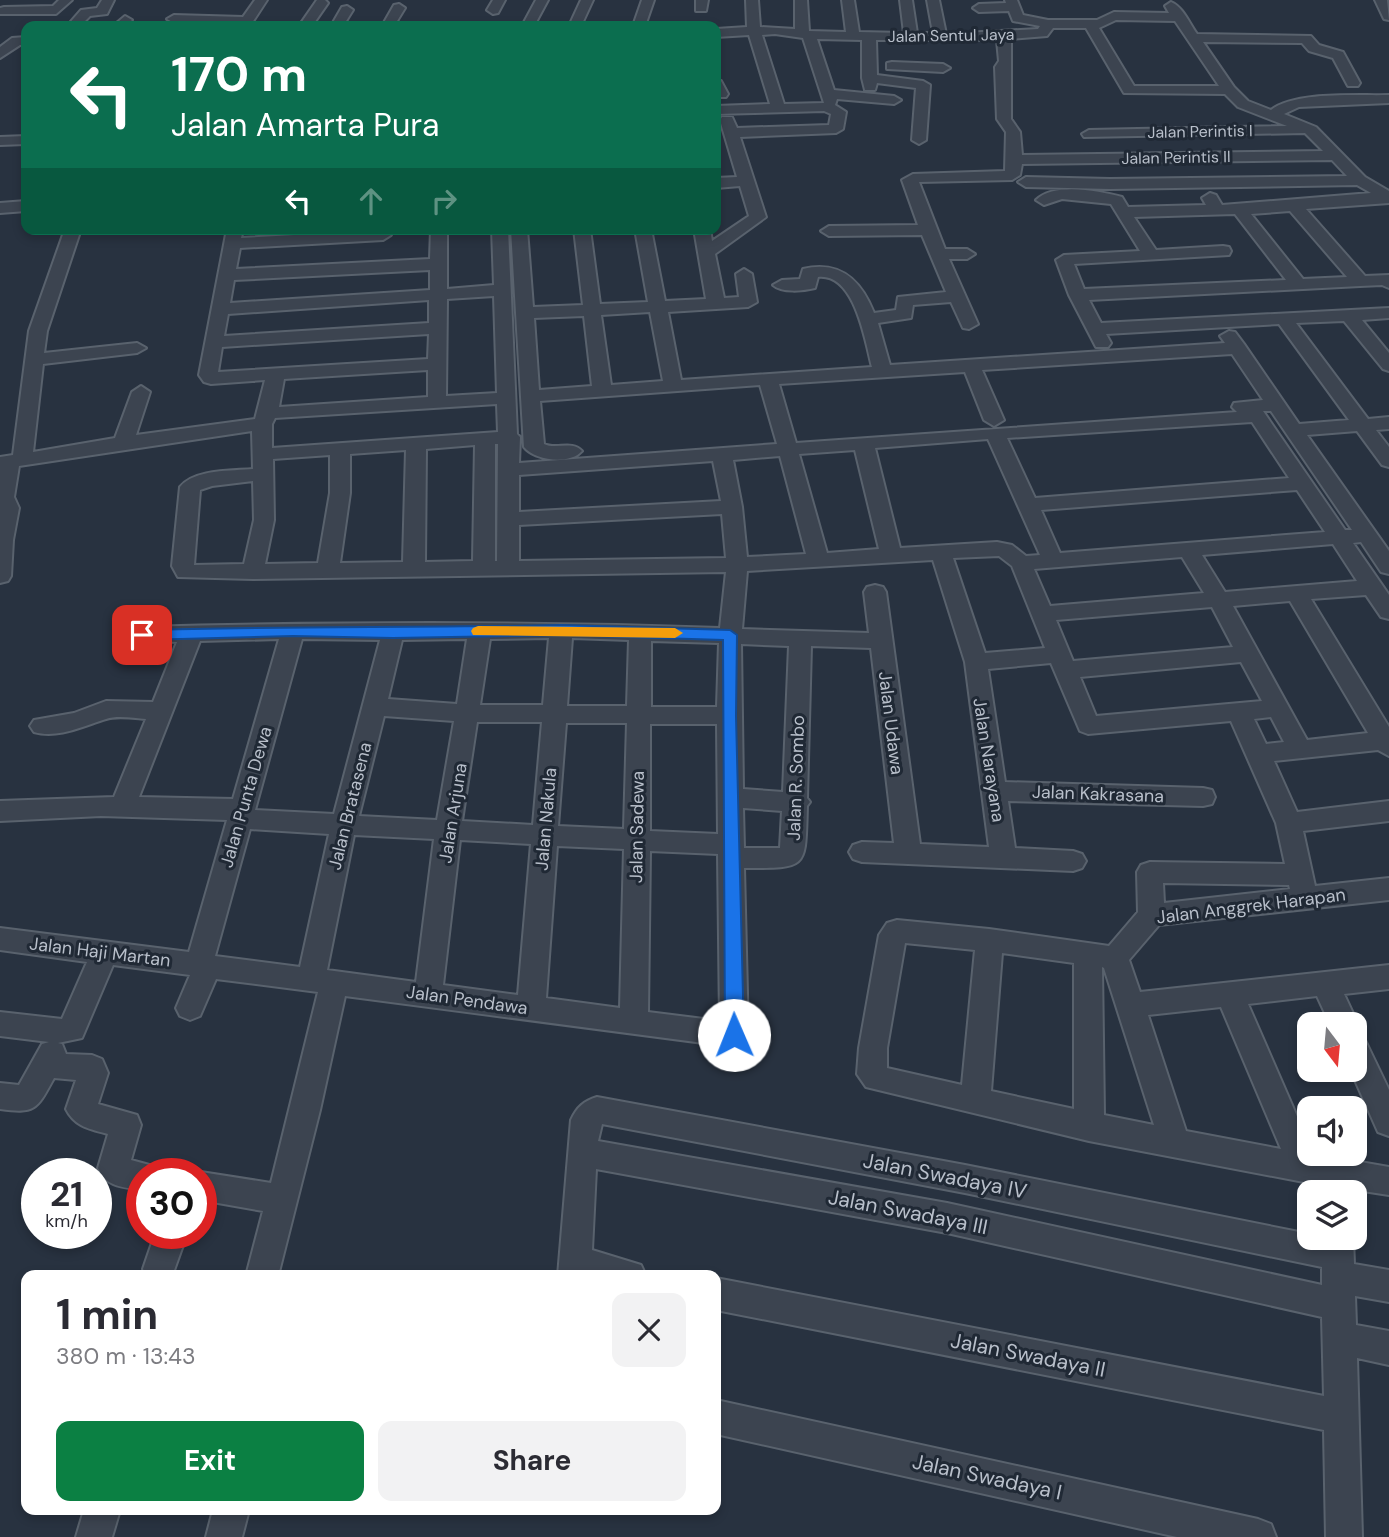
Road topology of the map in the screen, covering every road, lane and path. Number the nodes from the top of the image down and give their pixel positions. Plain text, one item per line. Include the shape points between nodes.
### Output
1 (66, 0) edge
2 (108, 0) edge
3 (261, 0) edge
4 (542, 0) edge
5 (587, 0) edge
6 (648, 0) edge
7 (752, 0) edge
8 (801, 0) edge
9 (848, 0) edge
10 (906, 0) edge
11 (933, 0) edge
12 (1166, 0) edge
13 (1381, 0) edge
14 (1013, 3) edge
15 (322, 4) dead end
16 (399, 8) dead end
17 (979, 8) dead end
18 (347, 10) dead end
19 (4, 11) dead end
20 (1389, 16) edge
21 (1180, 17) junction
22 (174, 18) edge
23 (78, 21) edge
24 (210, 21) edge
25 (248, 21) edge
26 (309, 21) edge
27 (340, 21) edge
28 (391, 21) edge
29 (531, 21) edge
30 (577, 21) edge
31 (641, 21) edge
32 (1090, 24) junction
33 (754, 30) junction
34 (721, 33) edge
35 (806, 34) junction
36 (1005, 34) junction
37 (1045, 35) junction
38 (853, 36) junction
39 (0, 37) edge
40 (869, 37) junction
41 (940, 37) junction
42 (911, 38) junction
43 (1192, 38) junction
44 (21, 41) edge
45 (21, 42) edge
46 (0, 54) edge
47 (943, 68) dead end
48 (870, 77) junction
49 (1353, 83) dead end
50 (1229, 90) junction
51 (721, 99) edge
52 (1389, 99) edge
53 (894, 100) dead end
54 (721, 105) edge
55 (778, 107) junction
56 (1275, 114) junction
57 (1311, 130) junction
58 (1170, 131) junction
59 (731, 133) junction
60 (1089, 134) dead end
61 (21, 139) edge
62 (919, 140) dead end
63 (0, 141) edge
64 (1338, 155) junction
65 (1183, 157) junction
66 (1015, 160) junction
67 (745, 181) junction
68 (1247, 181) junction
69 (1026, 182) dead end
70 (721, 183) edge
71 (1200, 183) junction
72 (1365, 183) junction
73 (1388, 193) edge
74 (1044, 200) dead end
75 (21, 206) edge
76 (0, 208) edge
77 (1296, 208) junction
78 (1269, 209) junction
79 (1216, 210) junction
80 (1244, 210) junction
81 (1124, 212) junction
82 (928, 230) junction
83 (829, 232) dead end
84 (71, 235) edge
85 (294, 235) edge
86 (384, 235) edge
87 (439, 235) edge
88 (500, 235) edge
89 (520, 235) edge
90 (583, 235) edge
91 (644, 235) edge
92 (703, 235) edge
93 (234, 237) edge
94 (1223, 251) dead end
95 (707, 252) junction
96 (1180, 253) junction
97 (938, 254) junction
98 (967, 254) dead end
99 (1150, 254) junction
100 (439, 264) junction
101 (382, 267) junction
102 (744, 274) dead end
103 (227, 275) junction
104 (1360, 281) junction
105 (1389, 283) edge
106 (1298, 284) junction
107 (782, 285) dead end
108 (1202, 290) junction
109 (439, 295) junction
110 (1078, 295) junction
111 (956, 296) junction
112 (503, 298) junction
113 (716, 304) junction
114 (658, 306) junction
115 (220, 309) junction
116 (526, 309) junction
117 (592, 309) junction
118 (1389, 313) edge
119 (1349, 315) junction
120 (867, 319) junction
121 (1284, 319) junction
122 (1221, 323) junction
123 (969, 324) dead end
124 (437, 328) junction
125 (1096, 329) junction
126 (216, 342) junction
127 (137, 348) dead end
128 (1238, 348) junction
129 (1109, 356) junction
130 (34, 360) junction
131 (438, 364) junction
132 (971, 365) junction
133 (1389, 365) edge
134 (883, 372) junction
135 (275, 375) junction
136 (768, 379) junction
137 (673, 386) junction
138 (602, 391) junction
139 (141, 392) dead end
140 (532, 396) junction
141 (508, 398) junction
142 (437, 402) junction
143 (1276, 405) junction
144 (265, 419) junction
145 (1389, 423) edge
146 (1363, 425) junction
147 (995, 427) junction
148 (1294, 430) junction
149 (510, 437) junction
150 (485, 439) junction
151 (124, 442) junction
152 (416, 444) junction
153 (785, 444) junction
154 (864, 445) junction
155 (340, 448) junction
156 (722, 456) junction
157 (1389, 461) edge
158 (11, 462) edge
159 (264, 464) junction
160 (509, 468) junction
161 (1299, 476) junction
162 (1025, 499) junction
163 (732, 506) junction
164 (510, 519) junction
165 (1367, 535) junction
166 (1340, 537) junction
167 (1189, 551) junction
168 (941, 553) junction
169 (891, 556) junction
170 (1053, 560) junction
171 (819, 561) junction
172 (1021, 564) junction
173 (737, 565) junction
174 (508, 566) junction
175 (484, 567) junction
176 (1389, 567) edge
177 (414, 568) junction
178 (327, 571) junction
179 (253, 572) junction
180 (0, 576) edge
181 (1372, 587) junction
182 (875, 593) dead end
183 (1296, 593) junction
184 (1218, 598) junction
185 (1389, 612) edge
186 (1041, 614) junction
187 (561, 630) junction
188 (293, 631) junction
189 (480, 631) junction
190 (640, 632) junction
191 (393, 633) junction
192 (142, 635) dead end
193 (191, 635) junction
194 (730, 635) junction
195 (800, 640) junction
196 (881, 641) junction
197 (1248, 653) junction
198 (976, 662) junction
199 (1062, 662) junction
200 (374, 707) junction
201 (1277, 708) junction
202 (160, 711) junction
203 (1240, 711) junction
204 (469, 713) junction
205 (638, 714) junction
206 (554, 715) junction
207 (729, 716) junction
208 (42, 726) dead end
209 (1387, 743) edge
210 (1301, 751) junction
211 (1260, 754) junction
212 (994, 790) junction
213 (1203, 797) dead end
214 (731, 798) junction
215 (797, 802) junction
216 (123, 806) junction
217 (1389, 811) edge
218 (1, 812) edge
219 (240, 814) junction
220 (1289, 823) junction
221 (344, 824) junction
222 (449, 830) junction
223 (544, 836) junction
224 (637, 840) junction
225 (731, 851) junction
226 (862, 852) dead end
227 (908, 853) junction
228 (1003, 858) junction
229 (1073, 861) dead end
230 (1302, 887) junction
231 (1389, 889) edge
232 (1151, 915) junction
233 (0, 939) edge
234 (989, 940) junction
235 (105, 953) junction
236 (1102, 956) junction
237 (204, 965) junction
238 (1389, 977) edge
239 (322, 981) junction
240 (1325, 984) junction
241 (1230, 994) junction
242 (428, 995) junction
243 (1129, 1005) junction
244 (190, 1008) dead end
245 (531, 1009) junction
246 (1338, 1012) edge
247 (634, 1022) junction
248 (0, 1024) edge
249 (64, 1031) junction
250 (46, 1065) junction
251 (1367, 1075) edge
252 (0, 1096) edge
253 (975, 1101) junction
254 (1389, 1122) edge
255 (1089, 1127) junction
256 (1175, 1143) junction
257 (582, 1152) junction
258 (1304, 1168) junction
259 (126, 1173) edge
260 (1389, 1181) edge
261 (217, 1189) edge
262 (282, 1199) junction
263 (166, 1249) edge
264 (574, 1268) edge
265 (1338, 1268) edge
266 (159, 1269) dead end
267 (264, 1270) edge
268 (1389, 1286) edge
269 (721, 1295) edge
270 (1340, 1338) junction
271 (1389, 1348) edge
272 (1340, 1416) junction
273 (721, 1418) edge
274 (101, 1515) edge
275 (230, 1515) edge
276 (94, 1537) edge
277 (224, 1537) edge
278 (1258, 1537) edge
279 (1345, 1537) edge

1 - 19 street via 56,10
2 - 23 street via 102,11 86,13
3 - 25 street
4 - 29 street
5 - 30 street
6 - 31 street
7 - 33 street
8 - 35 street
9 - 38 street
10 - 42 street
11 - 41 street
12 - 21 street
13 - 20 street
14 - 17 street
14 - 37 street via 1018,18
15 - 26 street
16 - 28 street
18 - 27 street
21 - 32 street, Jalan Sentul Jaya via 1114,16
21 - 43 street
22 - 24 street
32 - 37 street, Jalan Sentul Jaya
32 - 50 street via 1129,90
33 - 34 street, Jalan Sentul Jaya
33 - 35 street, Jalan Sentul Jaya
33 - 55 street
35 - 38 street, Jalan Sentul Jaya
35 - 53 street via 829,98
36 - 37 street, Jalan Sentul Jaya
36 - 41 street, Jalan Sentul Jaya
36 - 66 street via 1004,119 1013,132
38 - 40 street, Jalan Sentul Jaya
39 - 44 street
40 - 42 street, Jalan Sentul Jaya
40 - 48 street
41 - 42 street, Jalan Sentul Jaya
43 - 49 street via 1306,39 1314,48 1338,55
43 - 50 street
45 - 46 street
47 - 48 street
48 - 62 street via 923,85
50 - 56 street via 1243,104
51 - 55 street
52 - 56 street via 1297,103
54 - 59 street
55 - 59 street via 834,108 839,112 836,129
56 - 57 street
57 - 58 street, Jalan Perintis I
57 - 64 street
58 - 60 street, Jalan Perintis I
58 - 65 street
59 - 67 street
61 - 63 street
64 - 65 street, Jalan Perintis II
64 - 72 street
65 - 66 street, Jalan Perintis II
66 - 82 street via 1012,175 1004,177 909,180
67 - 70 street
67 - 95 street via 758,217
68 - 71 street
68 - 72 street
68 - 78 street
69 - 71 street
71 - 79 street
72 - 73 street
73 - 77 street
74 - 81 street via 1061,194 1110,197
75 - 76 street
77 - 78 street
77 - 104 street
78 - 80 street
79 - 80 street
79 - 81 street
80 - 106 street via 1241,212
81 - 99 street
82 - 83 street
82 - 97 street
84 - 130 street via 38,331
85 - 93 street
86 - 101 street
87 - 100 street
88 - 112 street
89 - 116 street
90 - 117 street
91 - 114 street
92 - 95 street
93 - 103 street
94 - 96 street
95 - 113 street
96 - 99 street
96 - 108 street
97 - 98 street
97 - 111 street
99 - 110 street via 1064,260
100 - 101 street
100 - 109 street
101 - 103 street
102 - 113 street via 748,302
103 - 115 street
104 - 105 street
104 - 106 street
106 - 108 street
107 - 120 street via 809,284 810,271 842,275 857,294
108 - 110 street
108 - 122 street
109 - 112 street
109 - 115 street
109 - 124 street
110 - 125 street
111 - 120 street via 904,301 905,314
111 - 123 street
112 - 116 street
112 - 141 street
113 - 114 street
114 - 117 street
114 - 137 street
115 - 126 street
116 - 117 street
116 - 140 street
117 - 138 street
118 - 119 street
119 - 121 street
119 - 133 street
120 - 134 street
121 - 122 street
121 - 146 street
122 - 125 street
122 - 128 street
124 - 126 street
124 - 131 street
125 - 129 street
126 - 135 street via 211,378
127 - 130 street
128 - 129 street
128 - 143 street
129 - 132 street
130 - 158 street
131 - 135 street
131 - 142 street
132 - 134 street
132 - 147 street
134 - 136 street
135 - 144 street
136 - 137 street
136 - 153 street
137 - 138 street
138 - 140 street
139 - 151 street
140 - 153 street via 534,447 544,453
141 - 142 street
141 - 149 street
142 - 144 street
143 - 147 street
143 - 148 street
144 - 151 street
144 - 159 street
145 - 146 street
146 - 148 street
146 - 157 street
147 - 153 street
147 - 154 street
147 - 161 street via 1254,415 1261,418
147 - 162 street
148 - 165 street
149 - 150 street
149 - 160 street
150 - 152 street
150 - 175 street
151 - 158 street
152 - 155 street
152 - 177 street
153 - 154 street
153 - 156 street
153 - 171 street
154 - 169 street
155 - 159 street
155 - 178 street via 340,493
156 - 160 street
156 - 163 street
158 - 180 street via 4,496 9,508
159 - 179 street via 264,520
159 - 179 street via 190,487 186,572
160 - 164 street
161 - 162 street
161 - 166 street
162 - 170 street
163 - 164 street
163 - 173 street
164 - 174 street
165 - 166 street
165 - 176 street
166 - 167 street
166 - 181 street
167 - 170 street
167 - 184 street
168 - 169 street
168 - 172 street via 997,548
168 - 198 street, Jalan Narayana
169 - 171 street
170 - 172 street
171 - 173 street
172 - 186 street
173 - 174 street
173 - 194 street
174 - 175 street
175 - 177 street
177 - 178 street
178 - 179 street
181 - 183 street
181 - 185 street
182 - 196 street, Jalan Udawa
183 - 184 street
183 - 209 street
184 - 186 street
184 - 197 street
186 - 199 street
187 - 189 street
187 - 190 street
187 - 206 street, Jalan Nakula
188 - 191 street
188 - 193 street
188 - 219 street, Jalan Punta Dewa
189 - 191 street
189 - 204 street, Jalan Arjuna
190 - 194 street
190 - 205 street, Jalan Sadewa
191 - 200 street, Jalan Bratasena
192 - 193 street
193 - 202 street
194 - 195 street
194 - 207 street
195 - 196 street
195 - 215 street, Jalan R. Sombo
196 - 227 street, Jalan Udawa
197 - 199 street
197 - 201 street
198 - 199 street
198 - 212 street, Jalan Narayana
199 - 203 street via 1088,725
200 - 204 street
200 - 221 street, Jalan Bratasena
201 - 203 street
201 - 210 street
202 - 208 street via 106,709 78,721
202 - 216 street
203 - 211 street
204 - 206 street
204 - 222 street, Jalan Arjuna
205 - 206 street
205 - 207 street
205 - 224 street, Jalan Sadewa
206 - 223 street, Jalan Nakula
207 - 214 street
209 - 210 street
210 - 211 street
211 - 220 street
212 - 213 street, Jalan Kakrasana
212 - 228 street, Jalan Narayana
214 - 215 street
214 - 225 street
215 - 225 street, Jalan R. Sombo via 790,856
216 - 218 street
216 - 219 street
217 - 220 street
219 - 221 street
219 - 237 street, Jalan Punta Dewa
220 - 230 street
221 - 222 street
221 - 239 street, Jalan Bratasena
222 - 223 street
222 - 242 street, Jalan Arjuna
223 - 224 street
223 - 245 street, Jalan Nakula
224 - 225 street
224 - 247 street, Jalan Sadewa
225 - 247 street, Jalan Pendawa via 734,1035
226 - 227 street
227 - 228 street
228 - 229 street
230 - 231 street, Jalan Anggrek Harapan
230 - 232 street, Jalan Anggrek Harapan
230 - 232 street via 1150,872
232 - 236 street, Jalan Anggrek Harapan
233 - 235 street, Jalan Haji Martan
234 - 236 street
234 - 253 street
234 - 253 street via 895,933 870,1069 876,1077
235 - 237 street, Jalan Haji Martan
235 - 249 street via 75,1026
236 - 243 street
236 - 255 street
237 - 239 street, Jalan Pendawa
237 - 244 street, Jalan Punta Dewa
238 - 240 street
239 - 242 street, Jalan Pendawa
239 - 262 street, Jalan Bratasena
240 - 241 street
240 - 246 street
241 - 243 street
241 - 258 street
242 - 245 street, Jalan Pendawa
243 - 256 street
245 - 247 street, Jalan Pendawa
248 - 249 street
249 - 250 street
250 - 252 street via 29,1096
250 - 259 street via 92,1068 81,1109 126,1125 113,1168
251 - 254 street
253 - 255 street
255 - 256 street
256 - 258 street
257 - 264 street
257 - 265 street, Jalan Swadaya III via 947,1218
257 - 265 street, Jalan Swadaya IV via 586,1120 597,1110 965,1180
258 - 260 street
261 - 262 street
262 - 267 street, Jalan Bratasena
263 - 266 street
265 - 268 street
265 - 270 street
269 - 272 street, Jalan Swadaya II
270 - 271 street
270 - 272 street
272 - 279 street
273 - 278 street, Jalan Swadaya I
274 - 276 street
275 - 277 street

